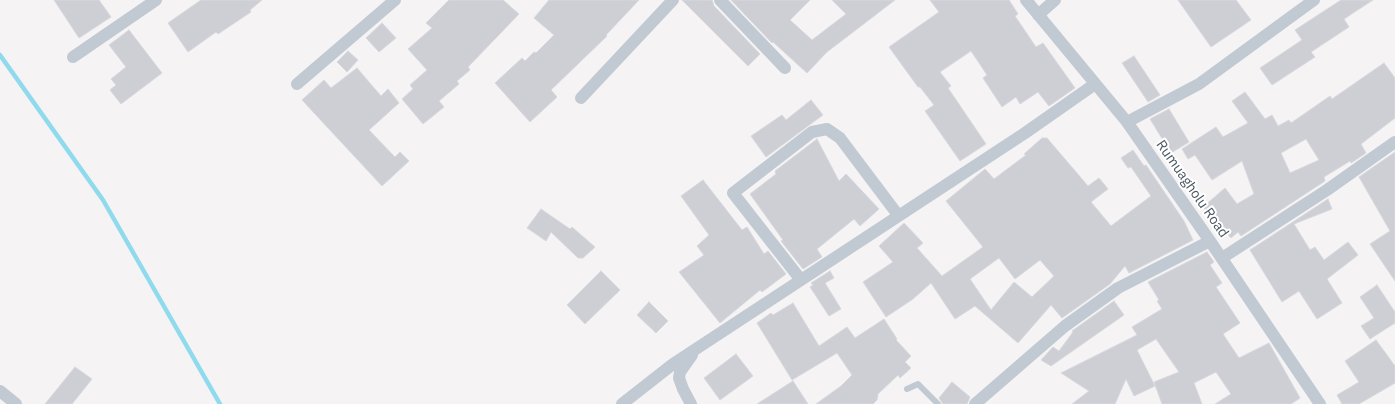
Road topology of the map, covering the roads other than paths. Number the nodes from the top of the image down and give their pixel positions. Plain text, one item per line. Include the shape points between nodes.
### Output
1 (156, 0) edge
2 (395, 0) edge
3 (673, 0) edge
4 (720, 0) edge
5 (1026, 0) edge
6 (1055, 0) edge
7 (1314, 0) edge
8 (1038, 15) junction
9 (73, 57) dead end
10 (785, 68) dead end
11 (297, 84) dead end
12 (1095, 84) junction
13 (580, 98) dead end
14 (1127, 122) junction
15 (1395, 142) edge
16 (898, 215) junction
17 (1210, 241) junction
18 (1222, 258) junction
19 (801, 280) junction
20 (696, 349) junction
21 (907, 389) dead end
22 (0, 391) edge
23 (1317, 403) edge
24 (16, 404) edge
25 (622, 404) edge
26 (692, 404) edge
27 (938, 404) edge
28 (975, 404) edge

1 - 9 street
2 - 11 street
3 - 13 street
4 - 10 street
5 - 8 street, Rumuagholu Road
6 - 8 street
7 - 14 street via 1199,84
8 - 12 street, Rumuagholu Road
12 - 14 street, Rumuagholu Road
12 - 16 street
14 - 17 street, Rumuagholu Road
15 - 18 street
16 - 19 street
16 - 19 street via 840,138 827,129 812,132 733,192
17 - 18 street, Rumuagholu Road
17 - 28 street via 1118,288 1065,326
18 - 23 street, Rumuagholu Road
19 - 20 street
20 - 25 street
20 - 26 street via 679,378
21 - 27 lane via 918,384
22 - 24 street

